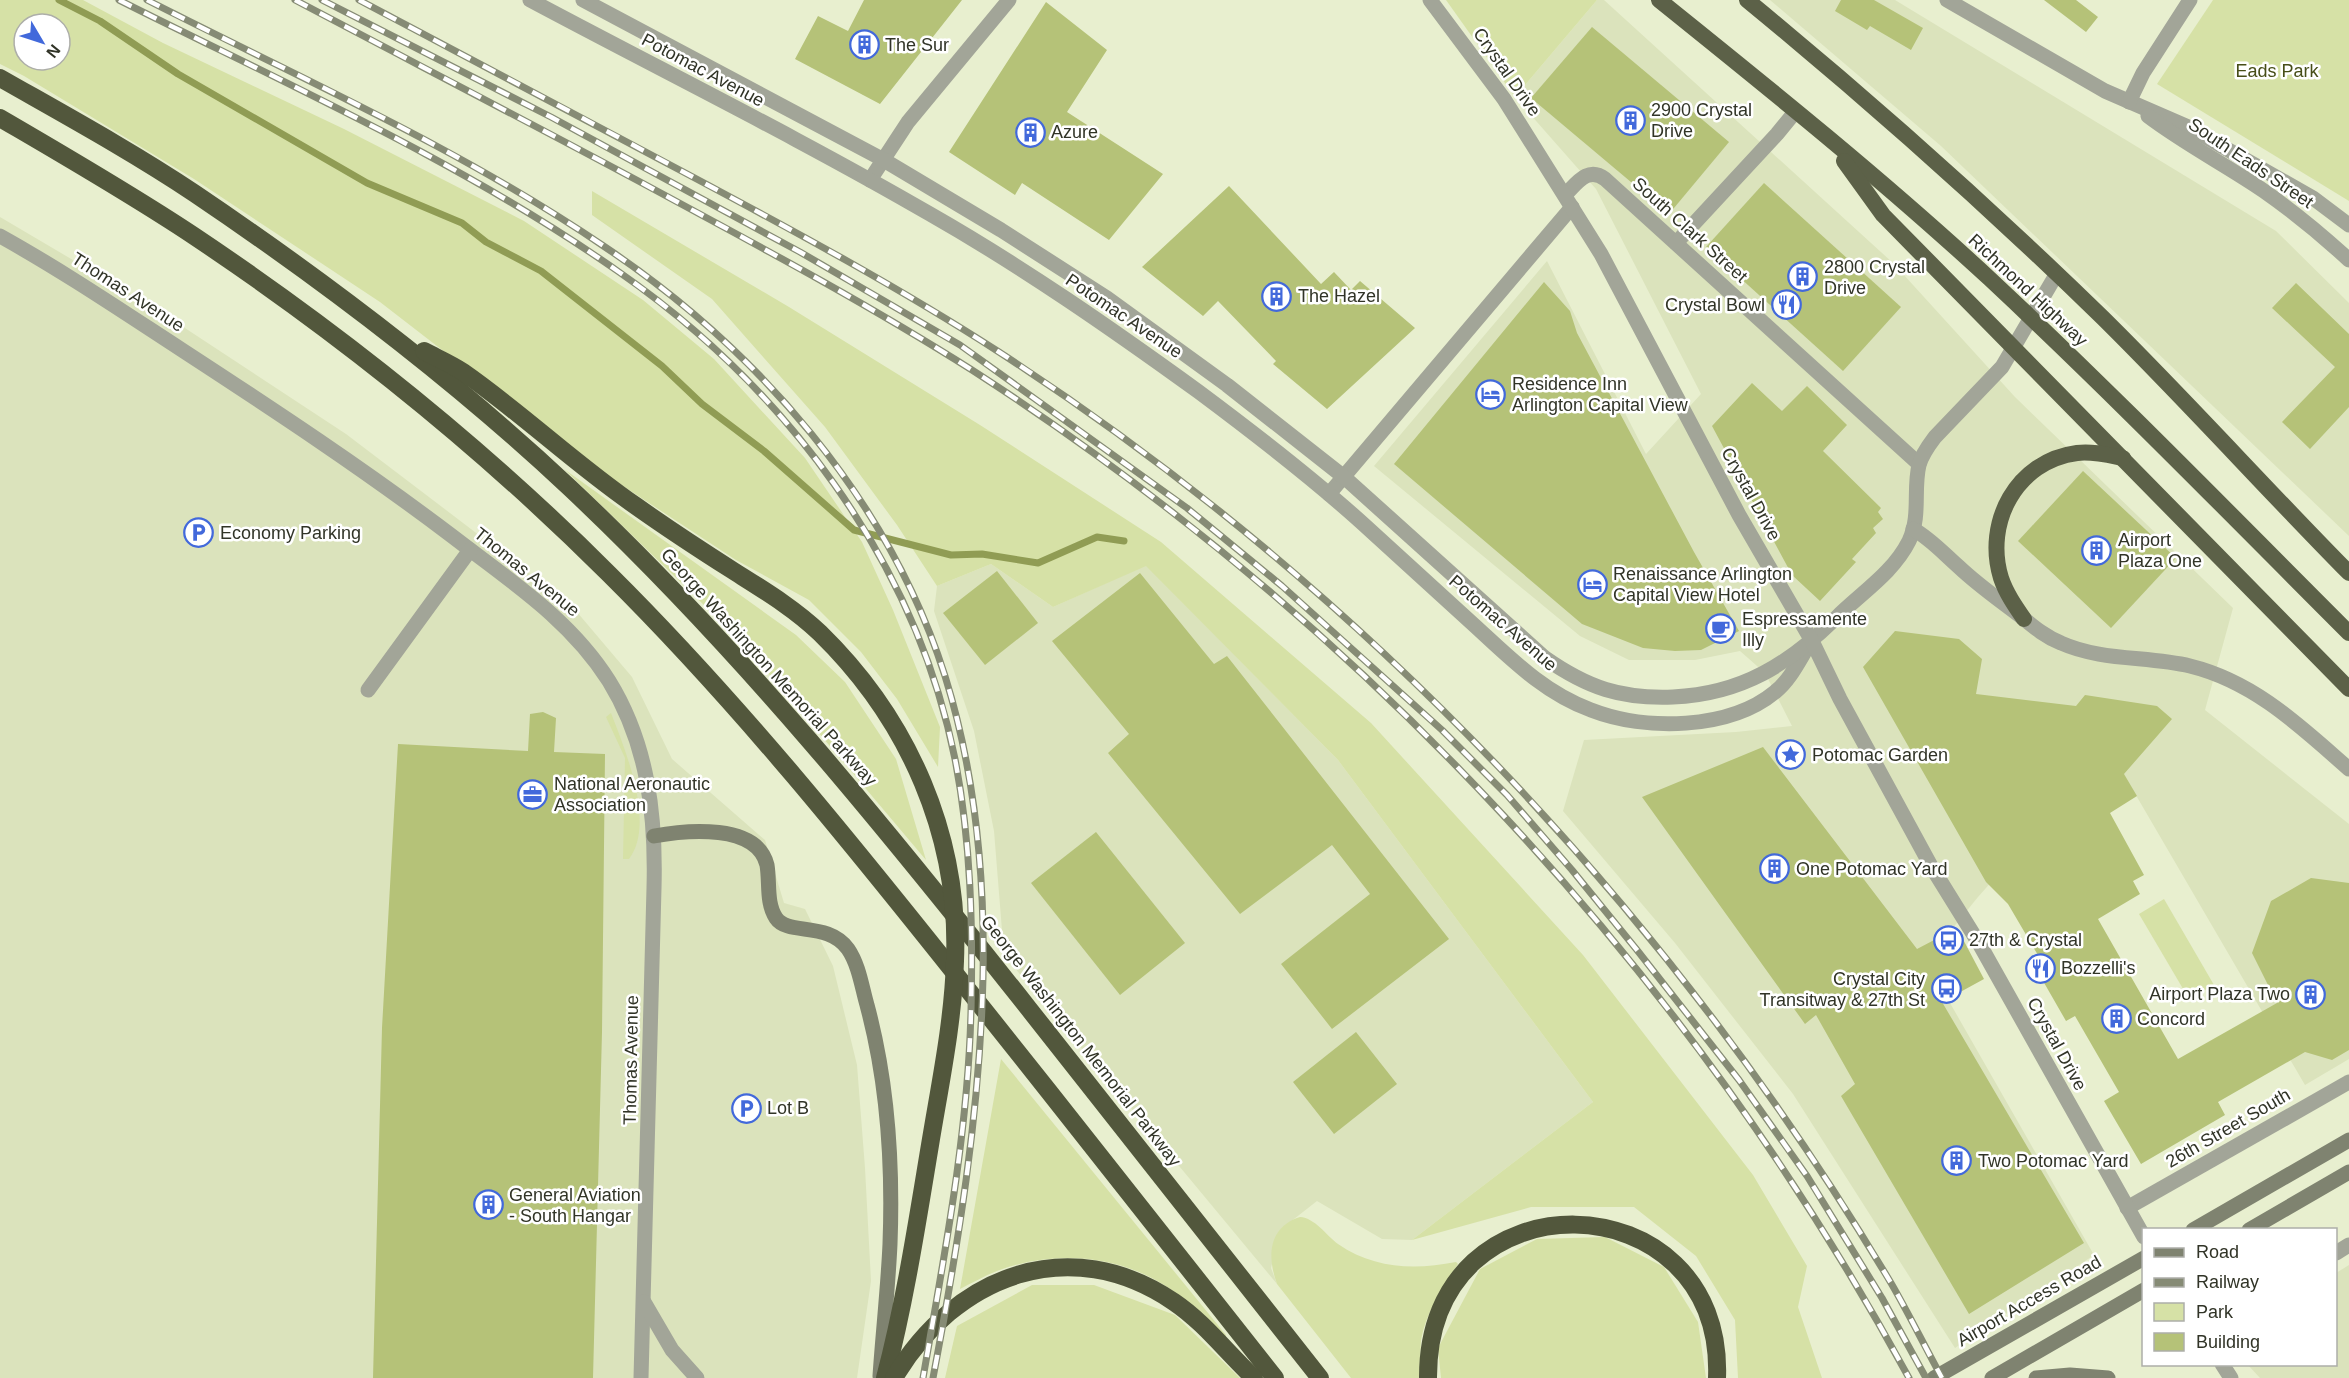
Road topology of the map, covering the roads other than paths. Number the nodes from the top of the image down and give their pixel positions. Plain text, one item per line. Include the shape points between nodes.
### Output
1 (530, 0) edge
2 (583, 0) edge
3 (1009, 0) edge
4 (1430, 0) edge
5 (1659, 0) edge
6 (1747, 0) edge
7 (1947, 0) edge
8 (2190, 0) edge
9 (0, 78) edge
10 (2129, 102) junction
11 (1795, 112) junction
12 (0, 118) edge
13 (1827, 139) junction
14 (882, 159) junction
15 (870, 180) junction
16 (1568, 201) junction
17 (2349, 225) edge
18 (0, 236) edge
19 (1676, 243) junction
20 (2349, 260) edge
21 (2056, 275) junction
22 (2031, 318) junction
23 (382, 328) junction
24 (2012, 347) junction
25 (2123, 458) junction
26 (1919, 464) junction
27 (1344, 477) junction
28 (1329, 494) junction
29 (1913, 529) junction
30 (470, 550) junction
31 (2349, 573) edge
32 (2024, 619) junction
33 (2349, 633) edge
34 (1812, 641) junction
35 (2349, 689) edge
36 (368, 690) dead end
37 (2349, 769) edge
38 (654, 836) junction
39 (2349, 1082) edge
40 (2349, 1140) edge
41 (2349, 1172) edge
42 (2127, 1208) junction
43 (2196, 1228) edge
44 (2252, 1228) edge
45 (2142, 1234) edge
46 (2142, 1259) edge
47 (2142, 1291) edge
48 (644, 1302) junction
49 (641, 1378) edge
50 (697, 1378) edge
51 (880, 1378) edge
52 (885, 1378) edge
53 (894, 1378) edge
54 (1254, 1378) edge
55 (1275, 1378) edge
56 (1320, 1378) edge
57 (1428, 1378) edge
58 (1717, 1378) edge
59 (1934, 1378) edge
60 (1992, 1378) edge
61 (2036, 1378) edge
62 (2108, 1378) edge

1 - 15 street, Potomac Avenue
2 - 14 street, Potomac Avenue
3 - 14 street
4 - 16 street, Crystal Drive via 1504,99
5 - 11 highway, Richmond Highway
6 - 21 highway, Richmond Highway via 1931,158
7 - 10 street, South Eads Street
8 - 10 street
9 - 23 highway, George Washington Memorial Parkway via 191,191
10 - 17 street, South Eads Street via 2188,127 2329,208
10 - 20 street, South Eads Street via 2181,141 2264,191
11 - 13 highway, Richmond Highway
11 - 19 street
12 - 55 highway via 194,236 335,337 472,448 606,571 701,670 846,837
13 - 22 highway, Richmond Highway
13 - 24 highway via 1883,215
14 - 15 street
14 - 27 street, Potomac Avenue via 1001,230 1133,317
15 - 28 street, Potomac Avenue via 934,216 1090,316 1200,393
16 - 19 street, South Clark Street via 1586,175 1600,175
16 - 27 street, South Clark Street
16 - 34 street, Crystal Drive via 1601,254 1739,515
18 - 30 street, Thomas Avenue via 292,421
19 - 26 street, South Clark Street
21 - 22 street
21 - 31 highway, Richmond Highway via 2200,416
22 - 24 street
22 - 33 highway, Richmond Highway
23 - 52 highway via 462,372 603,483 817,630 867,685 902,738 930,797 945,847 956,935 950,1021 901,1310
23 - 56 highway, George Washington Memorial Parkway via 472,400 568,486 694,611 800,727 934,888
24 - 25 highway
24 - 26 street via 2002,367 1935,437
25 - 32 highway via 2090,452 2065,456 2030,474 2011,494 1997,532 1998,564 2007,592
25 - 35 highway
26 - 29 street
27 - 28 street, South Clark Street
27 - 34 street, Potomac Avenue via 1526,643 1566,672 1610,693 1654,697 1723,691 1765,673
28 - 34 street, Potomac Avenue via 1526,673 1591,710 1660,724 1689,723 1731,714 1775,692
29 - 32 street
29 - 34 street via 1893,564
30 - 36 street
30 - 38 street, Thomas Avenue via 558,620 588,651 610,682 641,752
32 - 37 street via 2048,637 2070,646 2190,666 2240,685 2282,711
34 - 42 street, Crystal Drive via 1931,866 1980,945
38 - 48 street, Thomas Avenue
38 - 51 main road via 724,833 752,844 764,857 771,907 779,922 832,935 852,956 875,1037 888,1135 890,1242
39 - 42 street, 26th Street South
40 - 43 main road
41 - 44 main road
42 - 45 street, Crystal Drive
46 - 59 main road, Airport Access Road
47 - 60 main road
48 - 49 street, Thomas Avenue
48 - 50 street via 672,1350
53 - 54 highway via 930,1329 967,1298 1030,1272 1077,1267 1118,1274 1165,1297 1210,1332
57 - 58 highway via 1438,1316 1471,1265 1501,1240 1522,1232 1544,1226 1584,1224 1630,1234 1683,1274 1708,1315 1716,1340
61 - 62 main road

